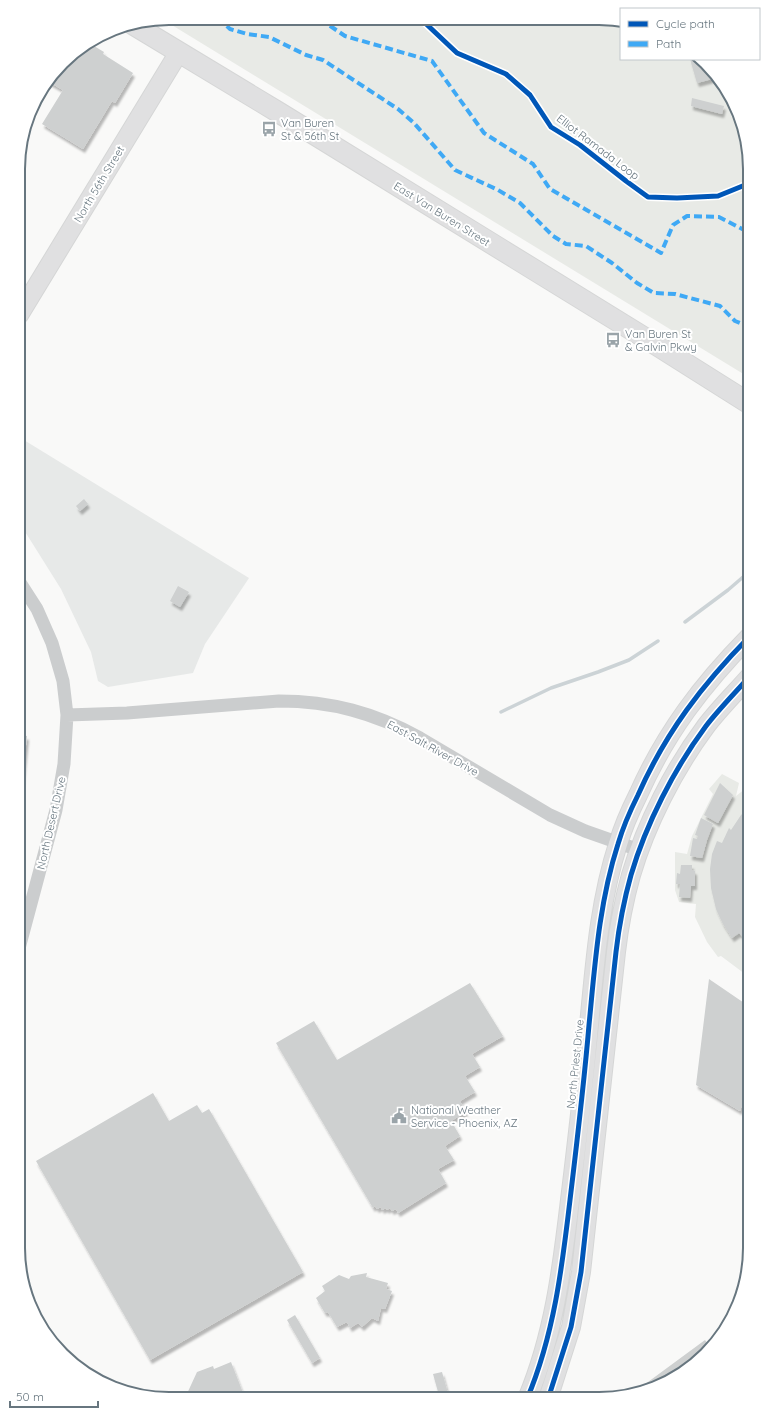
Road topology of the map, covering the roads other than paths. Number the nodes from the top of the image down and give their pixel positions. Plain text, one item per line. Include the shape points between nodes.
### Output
1 (140, 28) edge
2 (179, 52) junction
3 (25, 305) edge
4 (743, 400) edge
5 (25, 590) edge
6 (743, 643) edge
7 (743, 684) edge
8 (67, 716) junction
9 (618, 843) junction
10 (639, 850) junction
11 (25, 926) edge
12 (530, 1392) edge
13 (550, 1392) edge

1 - 2 main road, East Van Buren Street
2 - 3 main road, North 56th Street
2 - 4 main road, East Van Buren Street
5 - 8 street, North Desert Drive via 37,609 52,643 63,682
6 - 9 main road, North Priest Drive via 712,676 667,738 646,777
7 - 10 main road via 694,744 672,779
8 - 9 street, East Salt River Drive via 279,701 329,705 362,712 404,729 550,815
8 - 11 street, North Desert Drive via 64,764 56,810
9 - 10 street, East Salt River Drive
9 - 12 main road, North Priest Drive via 606,887 599,928 560,1280 548,1338
10 - 13 main road via 626,896 616,952 575,1307

